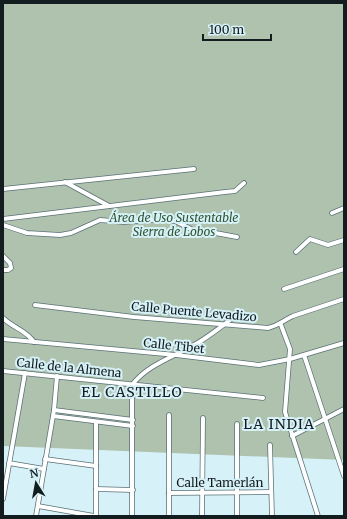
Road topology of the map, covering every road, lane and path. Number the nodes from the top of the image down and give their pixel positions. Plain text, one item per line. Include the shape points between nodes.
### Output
1 (194, 169) dead end
2 (64, 182) junction
3 (244, 183) dead end
4 (3, 189) edge
5 (110, 207) junction
6 (344, 208) edge
7 (332, 213) dead end
8 (3, 219) edge
9 (3, 225) edge
10 (238, 237) dead end
11 (344, 240) edge
12 (296, 252) dead end
13 (3, 256) edge
14 (344, 269) edge
15 (3, 270) edge
16 (284, 289) dead end
17 (344, 299) edge
18 (35, 305) dead end
19 (3, 318) edge
20 (230, 320) dead end
21 (224, 325) junction
22 (281, 325) junction
23 (3, 339) edge
24 (34, 342) junction
25 (342, 343) edge
26 (344, 349) edge
27 (176, 355) junction
28 (304, 355) junction
29 (290, 359) junction
30 (3, 371) edge
31 (25, 373) junction
32 (57, 376) junction
33 (132, 385) junction
34 (263, 398) dead end
35 (54, 410) junction
36 (343, 411) edge
37 (169, 415) dead end
38 (53, 416) junction
39 (203, 418) dead end
40 (326, 419) junction
41 (133, 420) junction
42 (96, 422) junction
43 (237, 424) dead end
44 (133, 426) junction
45 (292, 436) junction
46 (270, 445) dead end
47 (45, 459) junction
48 (9, 463) junction
49 (96, 466) junction
50 (44, 470) junction
51 (344, 476) edge
52 (96, 489) junction
53 (133, 490) junction
54 (202, 492) junction
55 (237, 492) junction
56 (271, 492) junction
57 (169, 493) junction
58 (3, 499) edge
59 (38, 506) junction
60 (74, 514) edge
61 (36, 516) edge
62 (95, 516) edge
63 (132, 516) edge
64 (169, 516) edge
65 (202, 516) edge
66 (237, 516) edge
67 (272, 516) edge
68 (318, 516) edge

1 - 2 street
2 - 4 street
2 - 5 street
3 - 5 street via 234,191
5 - 8 street
6 - 7 street
9 - 10 street via 27,233 60,235 100,220 124,222 163,219 175,221 195,231
11 - 12 street via 328,245 310,239
13 - 15 street via 11,268
14 - 16 street
17 - 22 street, Calle Puente Levadizo via 293,316
18 - 21 street, Calle Puente Levadizo
19 - 24 street via 27,334
20 - 21 street
21 - 22 street, Calle Puente Levadizo via 256,328
21 - 27 street
22 - 29 street via 290,349
23 - 24 street, Calle Tibet
24 - 27 street, Calle Tibet
25 - 26 street
25 - 28 street, Calle Tibet
27 - 29 street, Calle Tibet via 259,365
27 - 33 street via 140,374
28 - 29 street, Calle Tibet
28 - 40 street
29 - 45 street via 285,412
30 - 31 street, Calle de la Almena
31 - 32 street, Calle de la Almena
31 - 48 street
32 - 33 street, Calle de la Almena
32 - 35 street
33 - 34 street, Calle de la Almena
33 - 41 street
35 - 38 street
35 - 41 street
36 - 40 street
37 - 57 street
38 - 42 street
38 - 47 street
39 - 54 street
40 - 45 street
40 - 51 street
41 - 44 street
42 - 44 street
42 - 49 street
43 - 55 street
44 - 53 street
45 - 68 street
46 - 56 street
47 - 49 street
47 - 50 street
48 - 50 street
48 - 58 street
49 - 52 street
50 - 59 street
52 - 53 street
52 - 62 street
53 - 63 street
54 - 55 street, Calle Tamerlán
54 - 57 street, Calle Tamerlán
54 - 65 street
55 - 56 street, Calle Tamerlán
55 - 66 street
56 - 67 street
57 - 64 street
59 - 60 street
59 - 61 street
60 - 62 street

